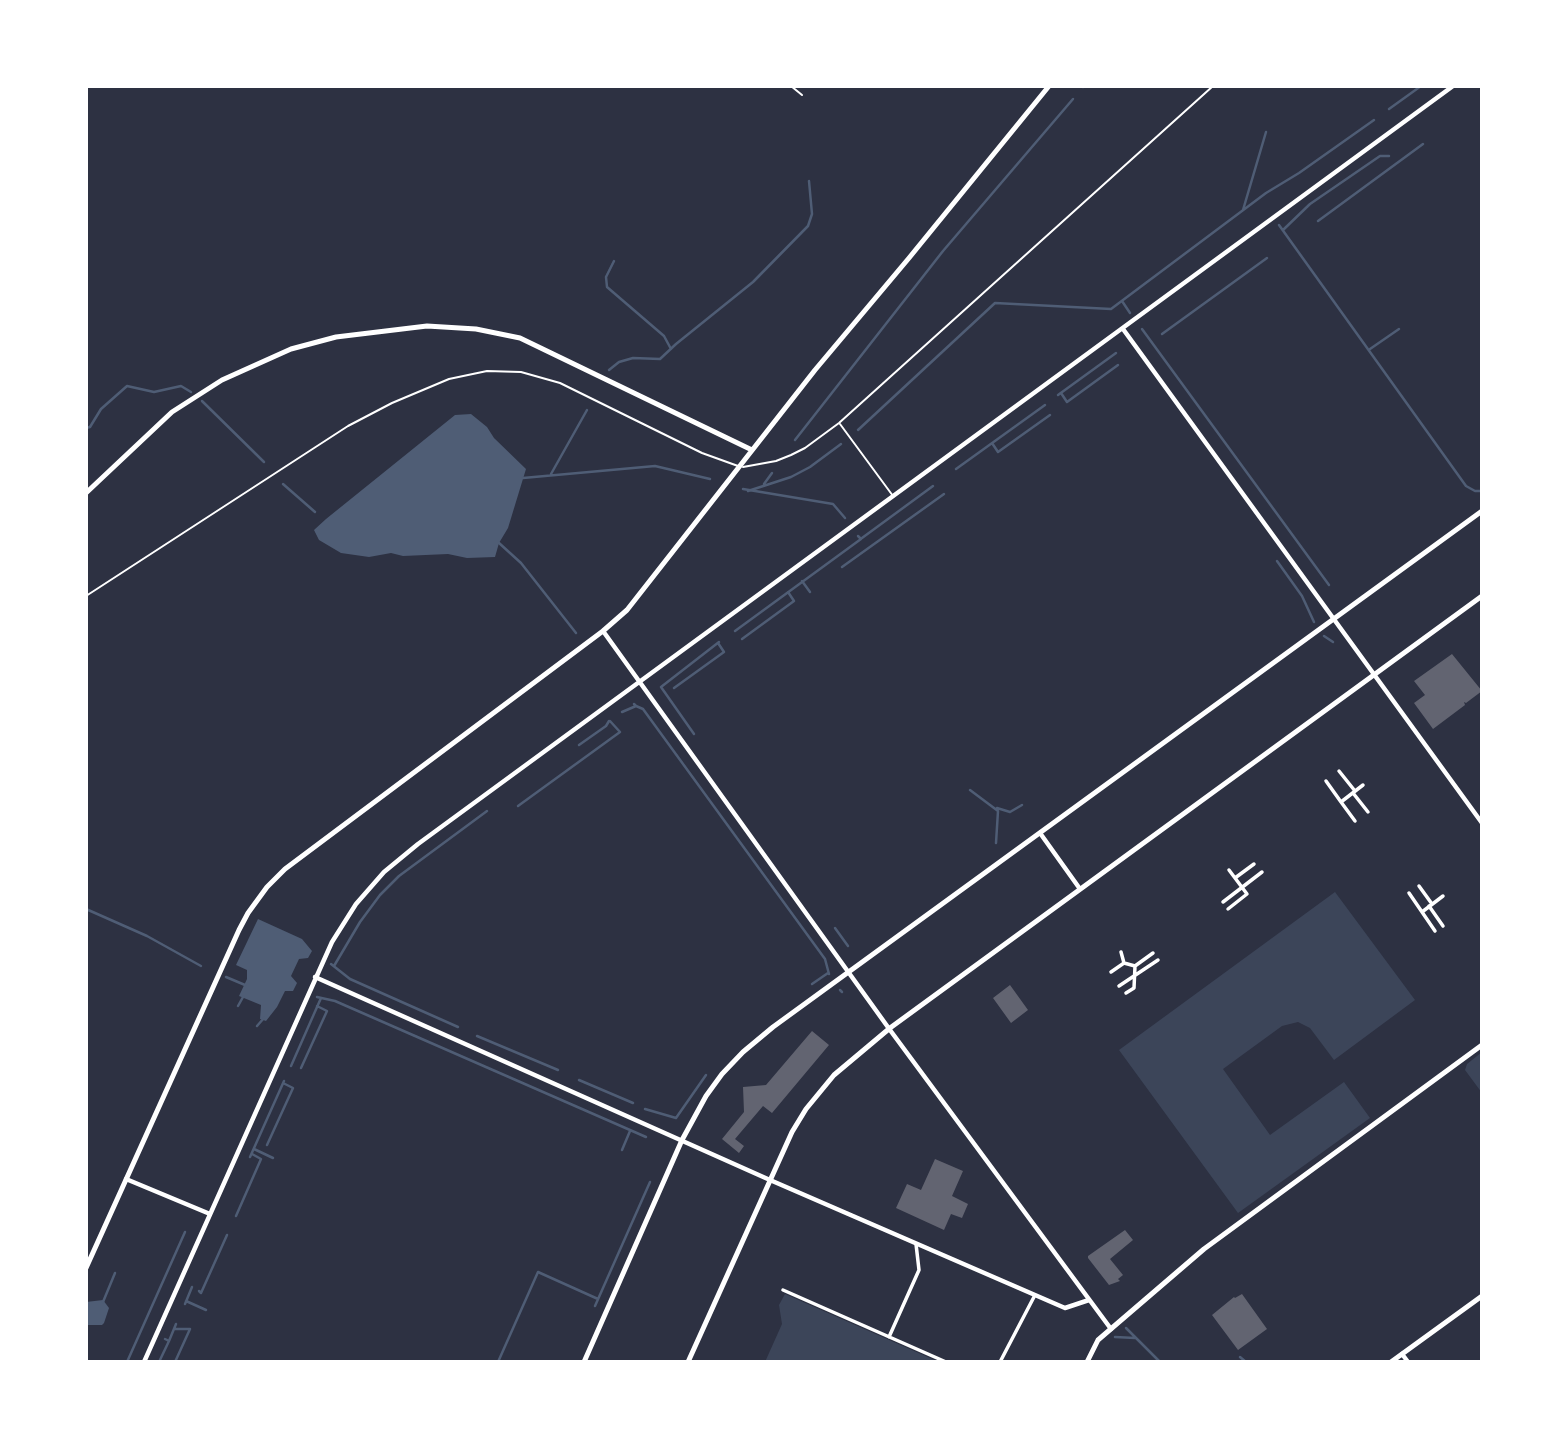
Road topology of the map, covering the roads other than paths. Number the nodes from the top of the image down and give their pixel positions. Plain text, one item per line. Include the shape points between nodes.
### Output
1 (790, 86) edge
2 (1049, 86) edge
3 (1213, 86) edge
4 (1453, 86) edge
5 (803, 95) dead end
6 (1123, 328) junction
7 (839, 423) junction
8 (752, 450) junction
9 (741, 467) junction
10 (86, 493) edge
11 (894, 497) junction
12 (1482, 512) edge
13 (86, 596) edge
14 (1482, 596) edge
15 (1333, 619) junction
16 (603, 631) junction
17 (1373, 675) junction
18 (640, 682) junction
19 (1339, 771) dead end
20 (1326, 781) dead end
21 (1363, 785) dead end
22 (1354, 792) junction
23 (1341, 802) junction
24 (1368, 812) dead end
25 (1355, 821) dead end
26 (1482, 823) edge
27 (1040, 833) junction
28 (1254, 864) dead end
29 (1229, 870) dead end
30 (1262, 872) dead end
31 (1236, 878) junction
32 (1419, 886) dead end
33 (1242, 887) junction
34 (1080, 889) junction
35 (1409, 893) dead end
36 (1443, 896) dead end
37 (1223, 902) dead end
38 (1431, 905) junction
39 (1228, 909) dead end
40 (1422, 912) junction
41 (1443, 926) dead end
42 (1435, 931) dead end
43 (1121, 952) dead end
44 (1153, 953) dead end
45 (1158, 960) dead end
46 (1124, 963) junction
47 (1135, 966) junction
48 (849, 972) junction
49 (1111, 972) dead end
50 (1135, 975) junction
51 (315, 977) junction
52 (1119, 986) dead end
53 (1126, 993) dead end
54 (890, 1028) junction
55 (1482, 1045) edge
56 (682, 1140) junction
57 (126, 1180) junction
58 (769, 1180) junction
59 (210, 1214) junction
60 (916, 1244) junction
61 (86, 1268) edge
62 (783, 1290) dead end
63 (1035, 1295) junction
64 (1482, 1296) edge
65 (1089, 1300) junction
66 (1111, 1329) junction
67 (889, 1337) junction
68 (1402, 1354) junction
69 (144, 1362) edge
70 (584, 1362) edge
71 (688, 1362) edge
72 (946, 1362) edge
73 (1000, 1362) edge
74 (1087, 1362) edge
75 (1391, 1362) edge
76 (1408, 1362) edge

1 - 5 lane
2 - 8 street
3 - 7 lane
4 - 6 street
6 - 11 street
6 - 15 street
7 - 9 lane via 791,455
7 - 11 lane
8 - 9 street
8 - 10 street via 520,338 428,326 336,337 291,349 222,380 172,412
9 - 13 lane via 702,453 560,383 522,372 487,371 449,379 348,426
9 - 16 street via 627,610
11 - 18 street
12 - 15 street
14 - 17 street
15 - 17 street
15 - 27 street
16 - 18 street
16 - 57 street via 267,887 239,930
17 - 26 street
17 - 34 street
18 - 48 street
18 - 51 street via 384,872 343,923
19 - 22 street
20 - 23 street
21 - 22 street
22 - 23 street
22 - 24 street
23 - 25 street
27 - 34 street
27 - 48 street
28 - 31 street
29 - 31 street
30 - 33 street
31 - 33 street
32 - 38 street
33 - 37 street
33 - 39 street via 1247,894
34 - 54 street
35 - 40 street
36 - 38 street
38 - 40 street
38 - 41 street
40 - 42 street
43 - 46 street
44 - 47 street
45 - 50 street
46 - 47 street
46 - 49 street
47 - 50 street
48 - 54 street
48 - 56 street via 743,1052 706,1096
50 - 52 street
50 - 53 street via 1134,988
51 - 56 street
51 - 59 street
54 - 58 street via 813,1098
54 - 65 street
55 - 66 street via 1221,1236
56 - 58 street
56 - 70 street
57 - 59 street
57 - 61 street
58 - 60 street
58 - 71 street
59 - 69 street
60 - 63 street
60 - 67 street via 919,1270
62 - 67 street
63 - 65 street via 1065,1308
63 - 73 street
64 - 68 street
65 - 66 street
66 - 74 street via 1098,1340
67 - 72 street
68 - 75 street
68 - 76 street

